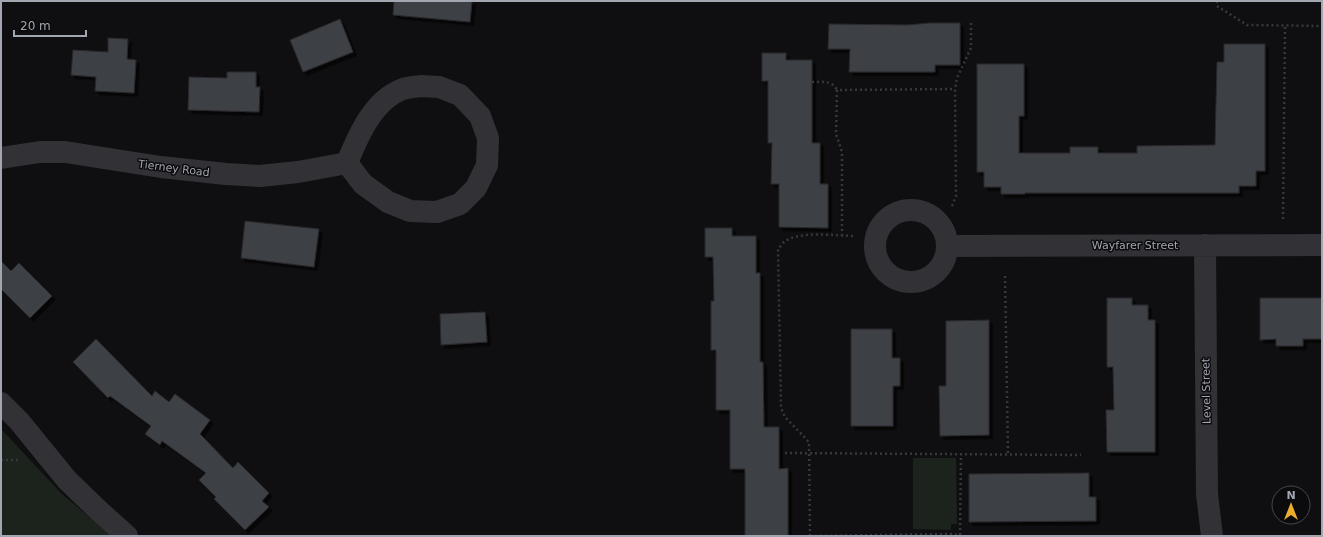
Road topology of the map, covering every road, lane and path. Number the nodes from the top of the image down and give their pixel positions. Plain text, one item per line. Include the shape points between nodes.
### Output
1 (1217, 1) edge
2 (971, 23) dead end
3 (1285, 26) junction
4 (1322, 26) edge
5 (812, 82) dead end
6 (955, 89) junction
7 (837, 90) junction
8 (1, 158) edge
9 (347, 163) junction
10 (952, 206) dead end
11 (1283, 219) dead end
12 (842, 236) junction
13 (855, 236) dead end
14 (1205, 245) junction
15 (1322, 245) edge
16 (948, 246) dead end
17 (1005, 276) dead end
18 (1, 404) edge
19 (785, 453) dead end
20 (810, 453) junction
21 (961, 454) junction
22 (1008, 454) junction
23 (1081, 455) dead end
24 (884, 535) edge
25 (127, 536) edge
26 (810, 536) edge
27 (961, 536) edge
28 (1212, 536) edge

1 - 3 path via 1217,6 1247,25
2 - 6 path via 971,48 957,78
3 - 4 path
3 - 11 path
5 - 7 path via 829,82 835,85
6 - 7 path
6 - 10 path via 956,196
7 - 12 path via 836,134 842,152
8 - 9 street, Tierney Road via 40,152 65,152 162,168 260,176
9 - 9 street via 363,184 388,202 410,210 437,212 460,204 476,188 487,165 488,138 480,116 460,95 439,87 421,86 404,89 382,103 367,122
12 - 13 path
12 - 20 path via 796,237 784,242 778,249 781,408 785,417 809,442
14 - 15 street, Wayfarer Street
14 - 16 street, Wayfarer Street
14 - 28 street, Level Street via 1207,494
17 - 22 path
18 - 25 street via 19,421 67,480
19 - 20 path
20 - 21 path
20 - 26 path
21 - 22 path
21 - 27 path
22 - 23 path
24 - 26 path
24 - 27 path

